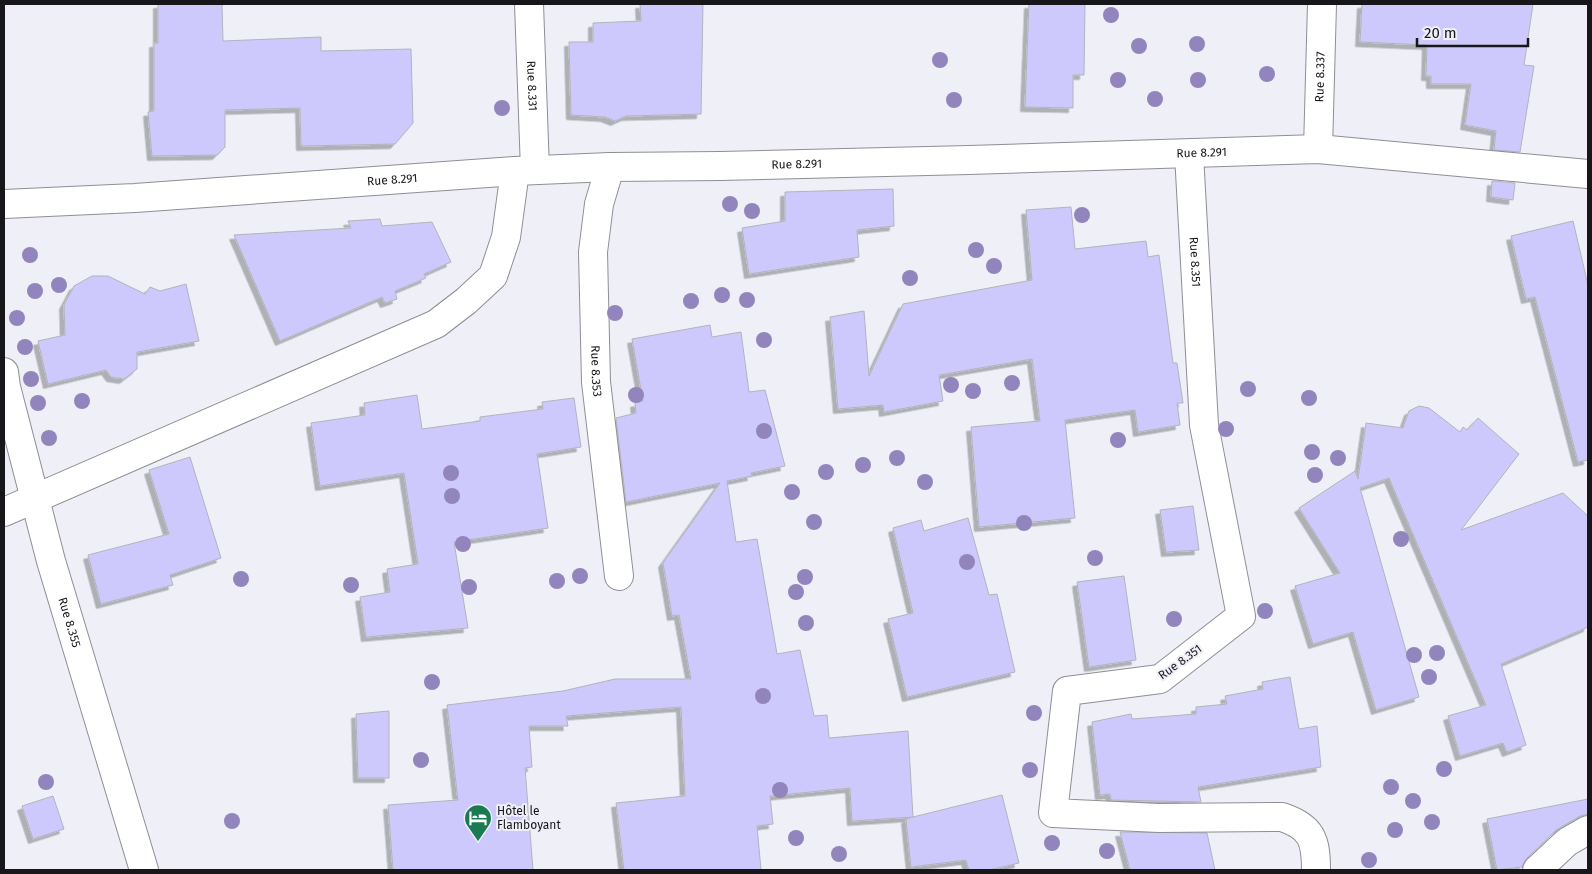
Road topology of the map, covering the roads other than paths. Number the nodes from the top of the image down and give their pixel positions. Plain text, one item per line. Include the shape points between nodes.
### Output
1 (529, 4) edge
2 (1322, 4) edge
3 (1318, 149) junction
4 (1189, 154) junction
5 (610, 167) junction
6 (525, 171) junction
7 (1588, 174) edge
8 (4, 204) edge
9 (4, 372) edge
10 (35, 499) junction
11 (4, 512) edge
12 (619, 576) dead end
13 (1588, 830) edge
14 (144, 870) edge
15 (1316, 870) edge
16 (1537, 870) edge

1 - 6 street, Rue 8.331
2 - 3 street, Rue 8.337
3 - 4 street, Rue 8.291
3 - 7 street, Rue 8.291
4 - 5 street, Rue 8.291
4 - 15 street, Rue 8.351 via 1204,425 1241,616 1160,679 1067,691 1053,813 1159,818 1282,817 1307,830 1313,844
5 - 6 street, Rue 8.291
5 - 12 street, Rue 8.353 via 599,204 593,252 596,382
6 - 8 street, Rue 8.291
6 - 10 street, Rue 8.331 via 493,276 436,324
9 - 10 street, Rue 8.355
10 - 11 street, Rue 8.331
10 - 14 street, Rue 8.355
13 - 16 street via 1567,842

